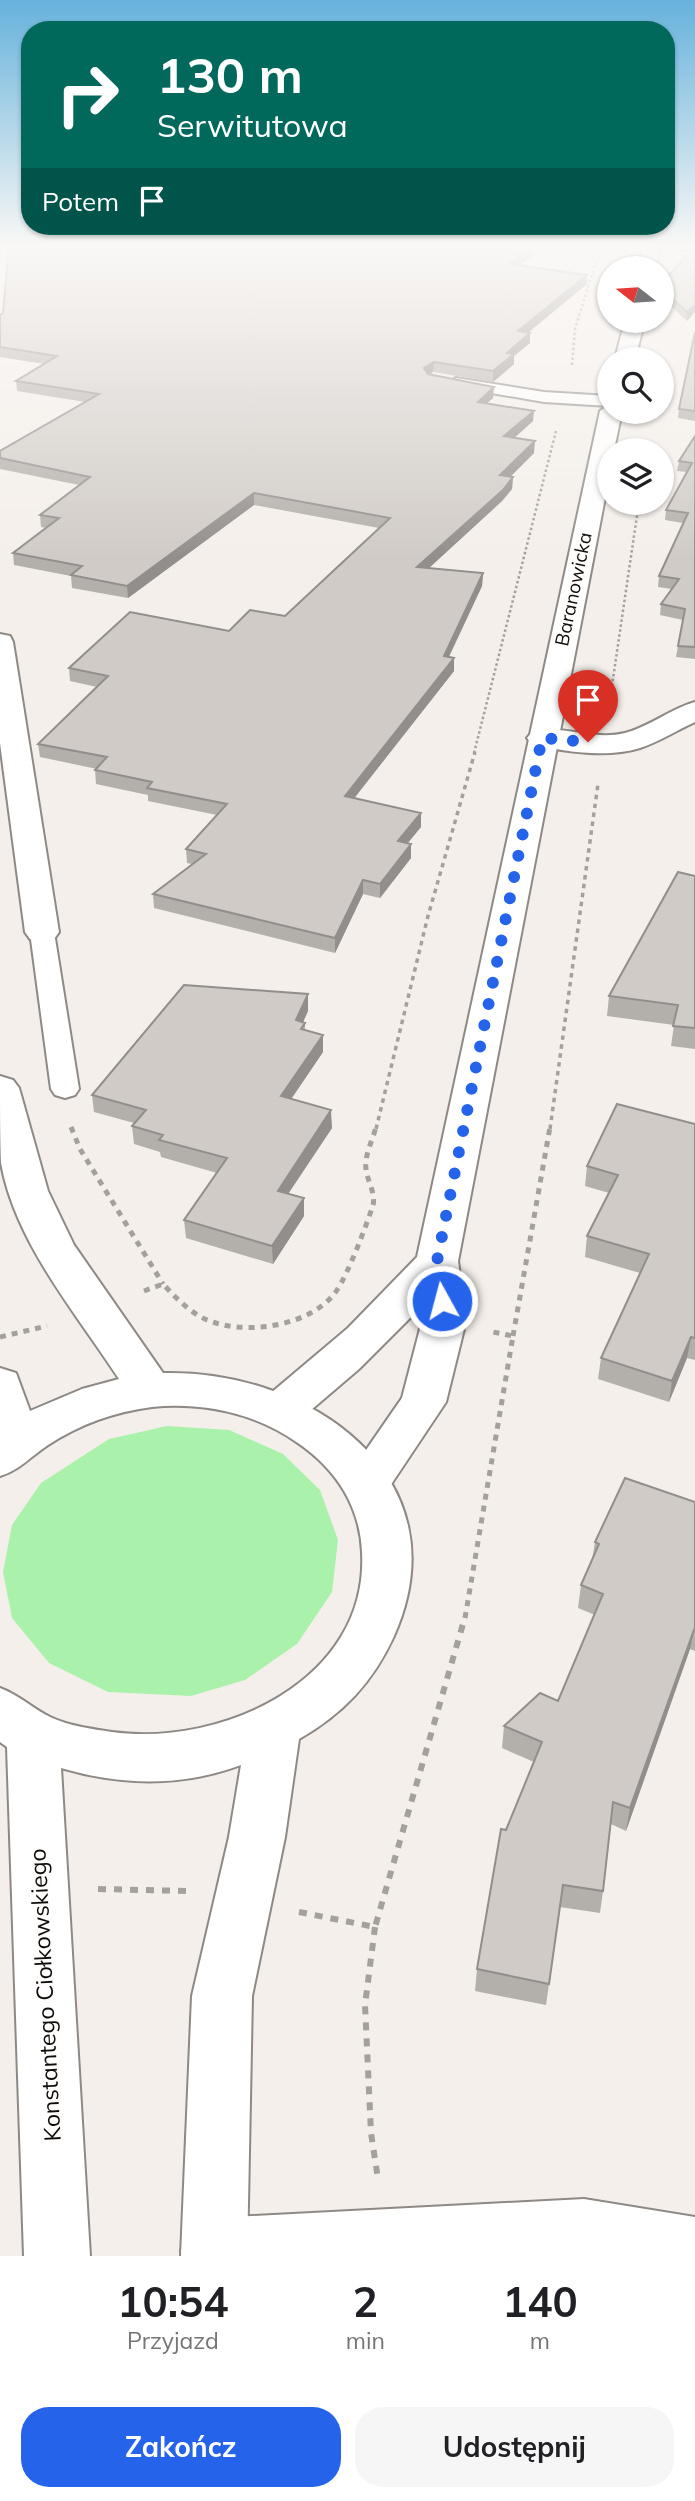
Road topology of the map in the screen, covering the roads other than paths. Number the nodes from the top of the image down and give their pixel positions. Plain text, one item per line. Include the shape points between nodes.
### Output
1 (445, 381) edge
2 (597, 400) edge
3 (608, 424) edge
4 (0, 642) edge
5 (695, 711) edge
6 (542, 738) junction
7 (42, 932) joint
8 (0, 1088) edge
9 (65, 1089) road end
10 (437, 1261) junction
11 (0, 1385) edge
12 (151, 1391) junction
13 (281, 1410) junction
14 (8, 1450) edge
15 (367, 1482) junction
16 (16, 1723) edge
17 (274, 1729) junction
18 (695, 2250) edge
19 (214, 2253) edge
20 (57, 2256) edge

1 - 2 lane
3 - 6 main road, Baranowicka
4 - 7 main road
5 - 6 main road via 632,741 605,744
6 - 10 main road, Baranowicka
7 - 9 lane
8 - 12 main road via 28,1191 56,1250
10 - 13 main road, Baranowicka via 397,1308 328,1374
10 - 15 main road, Baranowicka via 444,1321 423,1402
11 - 14 main road
12 - 13 main road via 229,1394
12 - 14 main road via 103,1399 57,1417
13 - 15 main road via 331,1440
15 - 17 main road via 387,1531 388,1585 369,1640 330,1690
16 - 17 main road via 111,1758 195,1756
16 - 20 main road, Konstantego Ciołkowskiego
17 - 19 main road via 257,1837 222,1996
18 - 19 main road via 584,2231

